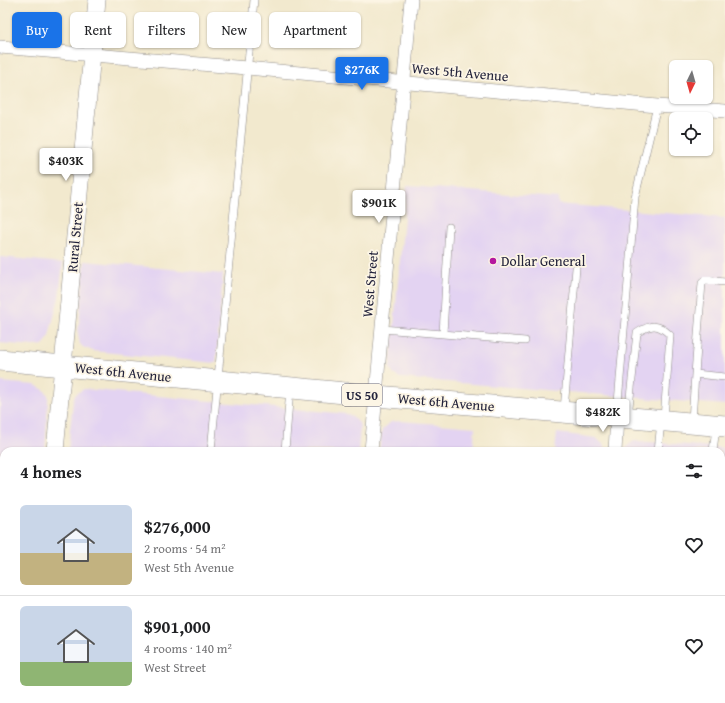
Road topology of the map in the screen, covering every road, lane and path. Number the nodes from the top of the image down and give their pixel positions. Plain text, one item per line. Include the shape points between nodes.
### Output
1 (97, 0) edge
2 (254, 0) edge
3 (411, 0) edge
4 (0, 47) edge
5 (92, 55) junction
6 (247, 68) junction
7 (403, 82) junction
8 (657, 106) junction
9 (725, 111) edge
10 (449, 227) dead end
11 (576, 268) dead end
12 (725, 282) edge
13 (382, 329) junction
14 (443, 334) junction
15 (525, 341) dead end
16 (0, 360) edge
17 (64, 366) junction
18 (696, 374) junction
19 (725, 377) edge
20 (218, 382) junction
21 (290, 388) junction
22 (376, 396) junction
23 (564, 413) junction
24 (623, 418) junction
25 (662, 421) junction
26 (691, 423) junction
27 (721, 426) edge
28 (55, 447) edge
29 (211, 447) edge
30 (285, 447) edge
31 (371, 447) edge
32 (615, 447) edge
33 (659, 447) edge
34 (714, 447) edge

1 - 5 street, Rural Street
2 - 6 lane
3 - 7 street, West Street
4 - 5 street, West 5th Avenue
5 - 6 street, West 5th Avenue
5 - 17 street, Rural Street
6 - 7 street, West 5th Avenue
6 - 20 lane
7 - 8 street, West 5th Avenue
7 - 13 street, West Street
8 - 9 street, West 5th Avenue
8 - 24 lane via 636,197
10 - 14 lane
11 - 23 lane
12 - 18 lane via 705,280 702,283
13 - 14 lane
13 - 22 street, West Street
14 - 15 lane
16 - 17 main road, West 6th Avenue / US 50
17 - 20 main road, West 6th Avenue / US 50
17 - 28 street, Rural Street
18 - 19 lane
18 - 26 lane
20 - 21 main road, West 6th Avenue / US 50
20 - 29 lane
21 - 22 main road, West 6th Avenue / US 50
21 - 30 lane
22 - 23 main road, West 6th Avenue / US 50
22 - 31 street, West Street
23 - 24 main road, West 6th Avenue / US 50
24 - 25 main road, West 6th Avenue / US 50
24 - 25 lane via 637,333 648,326 662,328 670,335
24 - 32 street
25 - 26 main road, West 6th Avenue / US 50
25 - 33 lane
26 - 27 main road, West 6th Avenue / US 50
27 - 34 lane

